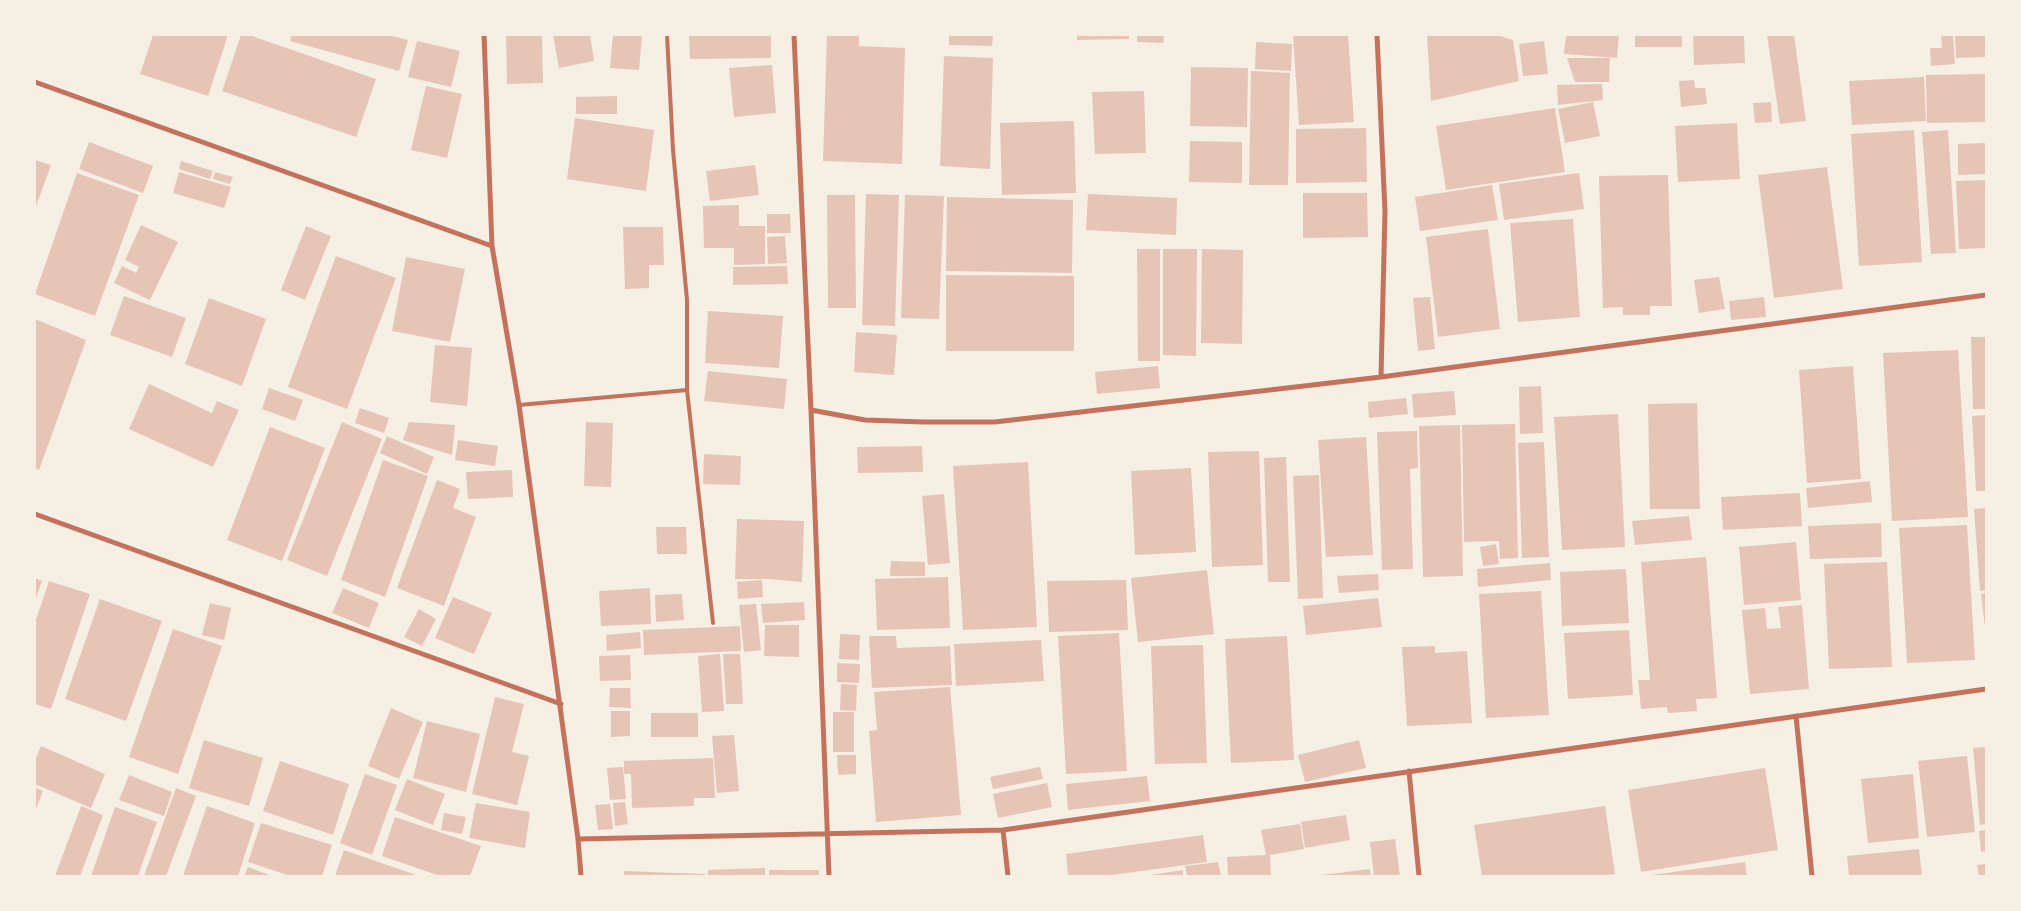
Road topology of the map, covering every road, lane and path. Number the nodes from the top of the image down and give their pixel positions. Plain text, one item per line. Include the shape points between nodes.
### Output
1 (484, 35) edge
2 (667, 35) edge
3 (794, 35) edge
4 (1377, 35) edge
5 (35, 82) edge
6 (492, 246) junction
7 (1986, 295) edge
8 (1381, 377) junction
9 (687, 390) junction
10 (519, 405) junction
11 (812, 410) junction
12 (35, 514) edge
13 (713, 624) dead end
14 (1986, 689) edge
15 (561, 704) junction
16 (1796, 716) junction
17 (1409, 771) junction
18 (1004, 830) junction
19 (828, 833) junction
20 (578, 839) junction
21 (581, 876) edge
22 (829, 876) edge
23 (1008, 876) edge
24 (1419, 876) edge
25 (1812, 876) edge

1 - 6 street
2 - 9 lane via 673,150 687,300
3 - 11 street
4 - 8 street via 1385,211
5 - 6 street
6 - 10 street
7 - 8 street
8 - 11 street via 995,422 865,420
9 - 10 lane
9 - 13 lane
10 - 15 street
11 - 19 street
12 - 15 street
14 - 16 street
15 - 20 street
16 - 17 street
16 - 25 street
17 - 18 street
17 - 24 street
18 - 19 street
18 - 23 street
19 - 20 street
19 - 22 street
20 - 21 street

